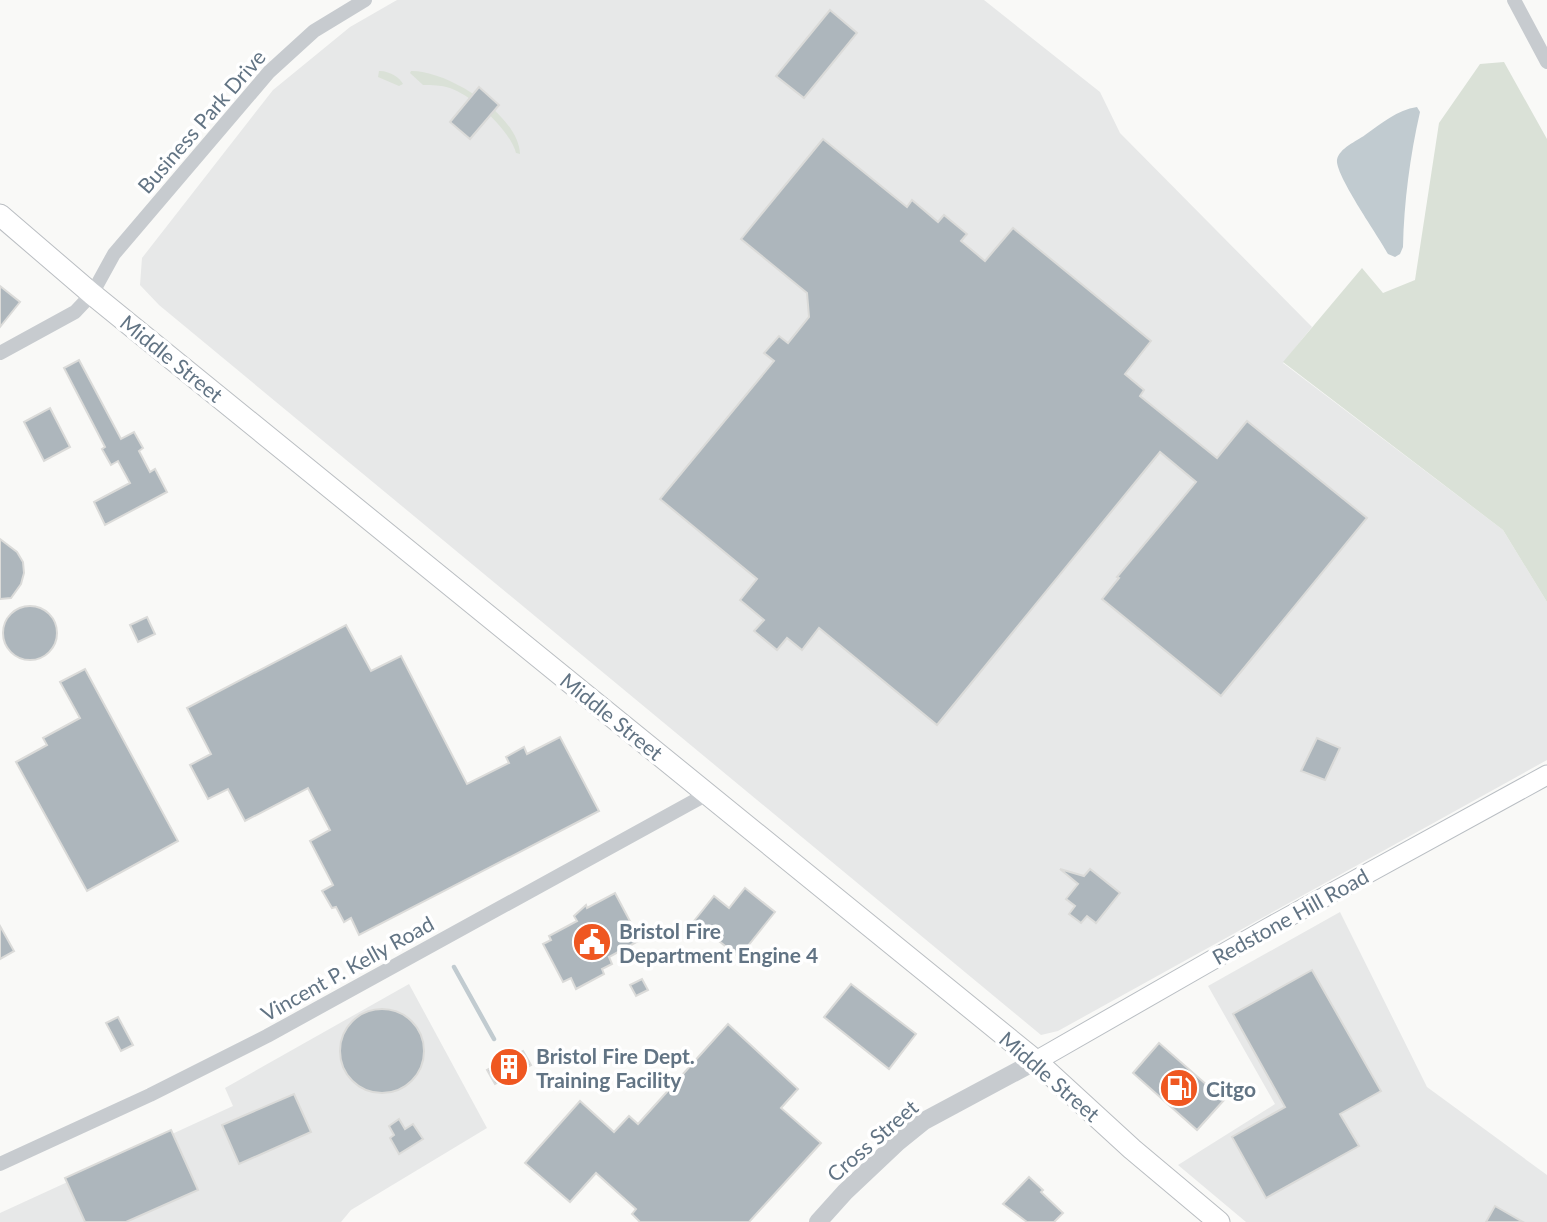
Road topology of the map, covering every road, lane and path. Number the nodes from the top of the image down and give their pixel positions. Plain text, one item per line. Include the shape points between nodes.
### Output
1 (365, 0) edge
2 (1514, 0) edge
3 (1547, 62) edge
4 (0, 215) edge
5 (92, 294) junction
6 (0, 353) edge
7 (1547, 775) edge
8 (707, 794) junction
9 (1036, 1061) junction
10 (0, 1164) edge
11 (818, 1222) edge
12 (1219, 1222) edge

1 - 5 street, Business Park Drive via 314,31 269,72 114,254
2 - 3 street
4 - 5 main road, Middle Street
5 - 6 street, Business Park Drive via 71,315
5 - 8 main road, Middle Street
7 - 9 main road, Redstone Hill Road
8 - 9 main road, Middle Street
8 - 10 street, Vincent P. Kelly Road via 267,1036
9 - 11 street, Cross Street via 924,1121
9 - 12 main road, Middle Street

